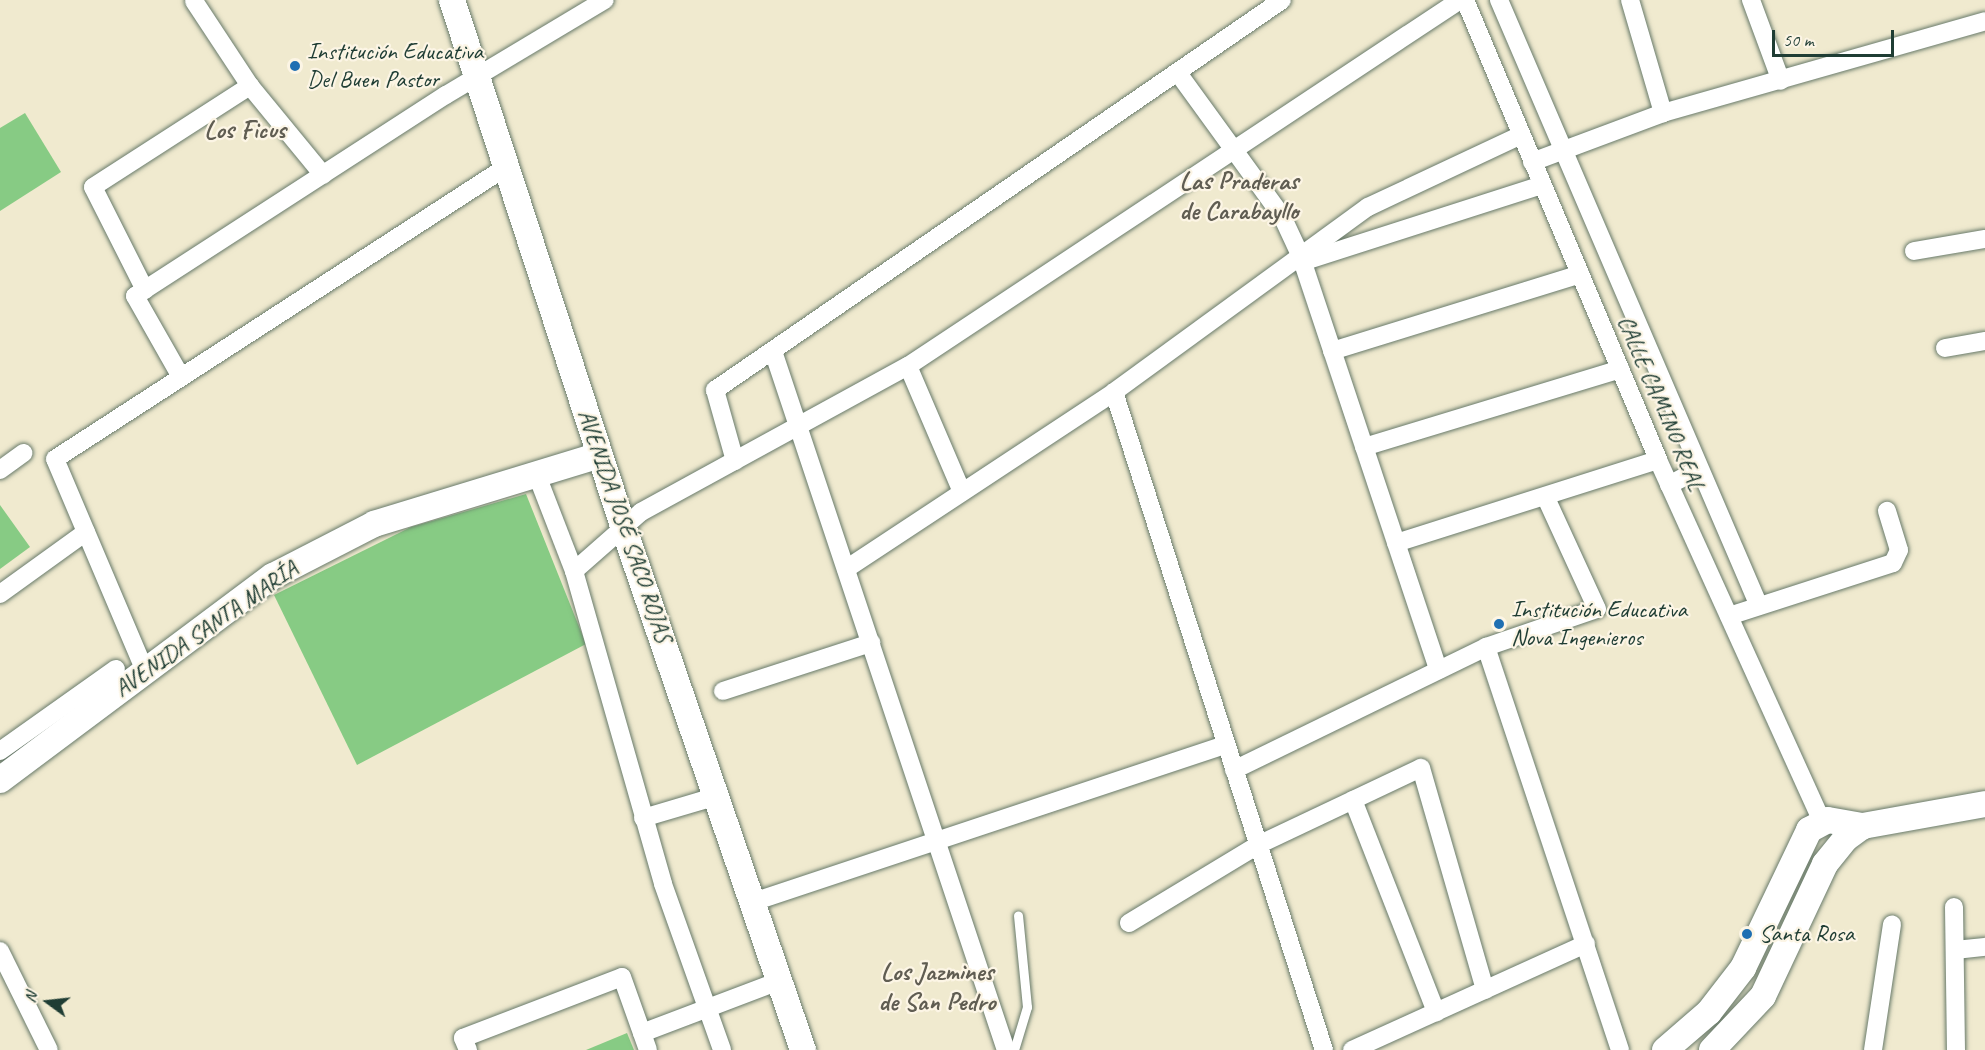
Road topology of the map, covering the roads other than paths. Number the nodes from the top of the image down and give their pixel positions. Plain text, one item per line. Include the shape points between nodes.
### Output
1 (452, 0) edge
2 (605, 0) edge
3 (1282, 0) edge
4 (1460, 0) edge
5 (1465, 0) edge
6 (1499, 0) edge
7 (1630, 0) edge
8 (1751, 0) edge
9 (194, 1) edge
10 (1985, 21) edge
11 (1178, 73) junction
12 (477, 77) junction
13 (1781, 81) junction
14 (250, 86) junction
15 (1663, 113) junction
16 (1521, 135) junction
17 (1239, 151) junction
18 (1560, 151) junction
19 (1532, 162) junction
20 (506, 167) junction
21 (323, 175) junction
22 (1542, 185) junction
23 (1985, 239) edge
24 (1914, 251) dead end
25 (1301, 259) junction
26 (1580, 274) junction
27 (145, 290) junction
28 (1621, 291) junction
29 (1592, 303) junction
30 (1985, 341) edge
31 (1945, 348) dead end
32 (1332, 351) junction
33 (774, 354) junction
34 (908, 366) junction
35 (1620, 369) junction
36 (181, 377) junction
37 (1114, 392) junction
38 (798, 427) junction
39 (1364, 447) junction
40 (23, 453) dead end
41 (600, 455) junction
42 (1658, 460) junction
43 (735, 461) junction
44 (1699, 469) junction
45 (0, 470) edge
46 (536, 473) junction
47 (1669, 485) junction
48 (962, 492) junction
49 (1545, 496) junction
50 (1887, 511) dead end
51 (624, 529) junction
52 (86, 532) junction
53 (1396, 543) junction
54 (846, 568) junction
55 (574, 572) junction
56 (0, 594) edge
57 (1759, 606) junction
58 (1729, 616) junction
59 (871, 643) junction
60 (1486, 647) junction
61 (116, 669) dead end
62 (1438, 670) junction
63 (145, 671) junction
64 (723, 691) dead end
65 (1226, 745) junction
66 (0, 751) edge
67 (1234, 770) junction
68 (0, 780) edge
69 (717, 796) junction
70 (1353, 801) junction
71 (1985, 804) edge
72 (644, 818) junction
73 (1822, 822) junction
74 (1863, 826) junction
75 (937, 840) junction
76 (1258, 845) junction
77 (753, 902) junction
78 (1954, 907) dead end
79 (1018, 915) dead end
80 (1129, 923) dead end
81 (1892, 924) dead end
82 (1586, 944) junction
83 (1985, 946) edge
84 (1955, 950) junction
85 (0, 951) edge
86 (779, 981) junction
87 (1485, 990) junction
88 (707, 1008) junction
89 (1437, 1012) junction
90 (645, 1041) edge
91 (49, 1050) edge
92 (468, 1050) edge
93 (722, 1050) edge
94 (803, 1050) edge
95 (1006, 1050) edge
96 (1014, 1050) edge
97 (1324, 1050) edge
98 (1352, 1050) edge
99 (1620, 1050) edge
100 (1665, 1050) edge
101 (1712, 1050) edge
102 (1873, 1050) edge
103 (1956, 1050) edge

1 - 12 main road, AVENIDA JOSÉ SACO ROJAS
2 - 12 street
3 - 11 street
4 - 17 street
5 - 16 street, CALLE CAMINO REAL
6 - 18 street
7 - 15 street
8 - 13 street
9 - 14 street
10 - 13 street
11 - 17 street
11 - 33 street
12 - 20 main road, AVENIDA JOSÉ SACO ROJAS
12 - 21 street
13 - 15 street
14 - 21 street
14 - 27 street via 93,187
15 - 18 street
16 - 19 street, CALLE CAMINO REAL
16 - 25 street via 1368,207
17 - 25 street via 1282,216
17 - 34 street
18 - 19 street
18 - 28 street
19 - 22 street, CALLE CAMINO REAL
20 - 36 street
20 - 41 main road, AVENIDA JOSÉ SACO ROJAS
21 - 27 street
22 - 25 street
22 - 26 street, CALLE CAMINO REAL
23 - 24 street
25 - 32 street
25 - 37 street
26 - 29 street, CALLE CAMINO REAL
26 - 32 street
27 - 36 street via 135,297
28 - 29 street
28 - 44 street
29 - 35 street, CALLE CAMINO REAL
30 - 31 street
32 - 39 street
33 - 38 street
33 - 43 street via 715,390
34 - 38 street
34 - 48 street
35 - 39 street
35 - 42 street, CALLE CAMINO REAL
36 - 52 street via 55,459
37 - 48 street
37 - 65 street
38 - 43 street
38 - 54 street
39 - 53 street
40 - 45 street
41 - 46 main road, AVENIDA SANTA MARÍA
41 - 51 main road, AVENIDA JOSÉ SACO ROJAS
42 - 47 street, CALLE CAMINO REAL
42 - 49 street
43 - 51 street via 641,512
44 - 47 street
44 - 57 street
46 - 55 street
46 - 63 main road, AVENIDA SANTA MARÍA via 374,524 273,576
47 - 58 street, CALLE CAMINO REAL
48 - 54 street
49 - 53 street
49 - 60 street via 1598,609
50 - 57 street via 1899,550 1893,563
51 - 55 street
51 - 69 main road, AVENIDA JOSÉ SACO ROJAS
52 - 56 street
52 - 63 street
53 - 62 street
54 - 59 street
55 - 72 street
57 - 58 street
58 - 73 street, CALLE CAMINO REAL
59 - 64 street
59 - 75 street
60 - 62 street
60 - 82 street
61 - 66 street
62 - 67 street
63 - 68 main road, AVENIDA SANTA MARÍA
65 - 67 street
65 - 75 street
67 - 76 street
69 - 72 street
69 - 77 main road, AVENIDA JOSÉ SACO ROJAS
70 - 76 street
70 - 87 street via 1421,768
70 - 89 street
71 - 74 main road
72 - 88 street
73 - 74 main road
73 - 100 main road via 1801,842 1733,984
74 - 101 main road via 1825,864 1763,996
75 - 77 street
75 - 95 street
76 - 80 street
76 - 97 street
77 - 86 main road, AVENIDA JOSÉ SACO ROJAS
78 - 84 street
79 - 96 lane via 1027,1007
81 - 102 street
82 - 87 street
82 - 99 street
83 - 84 street
84 - 103 street
85 - 91 street
86 - 88 street
86 - 94 main road, AVENIDA JOSÉ SACO ROJAS
87 - 89 street
88 - 90 street
88 - 93 street
89 - 98 street
90 - 92 street via 622,977 463,1038

